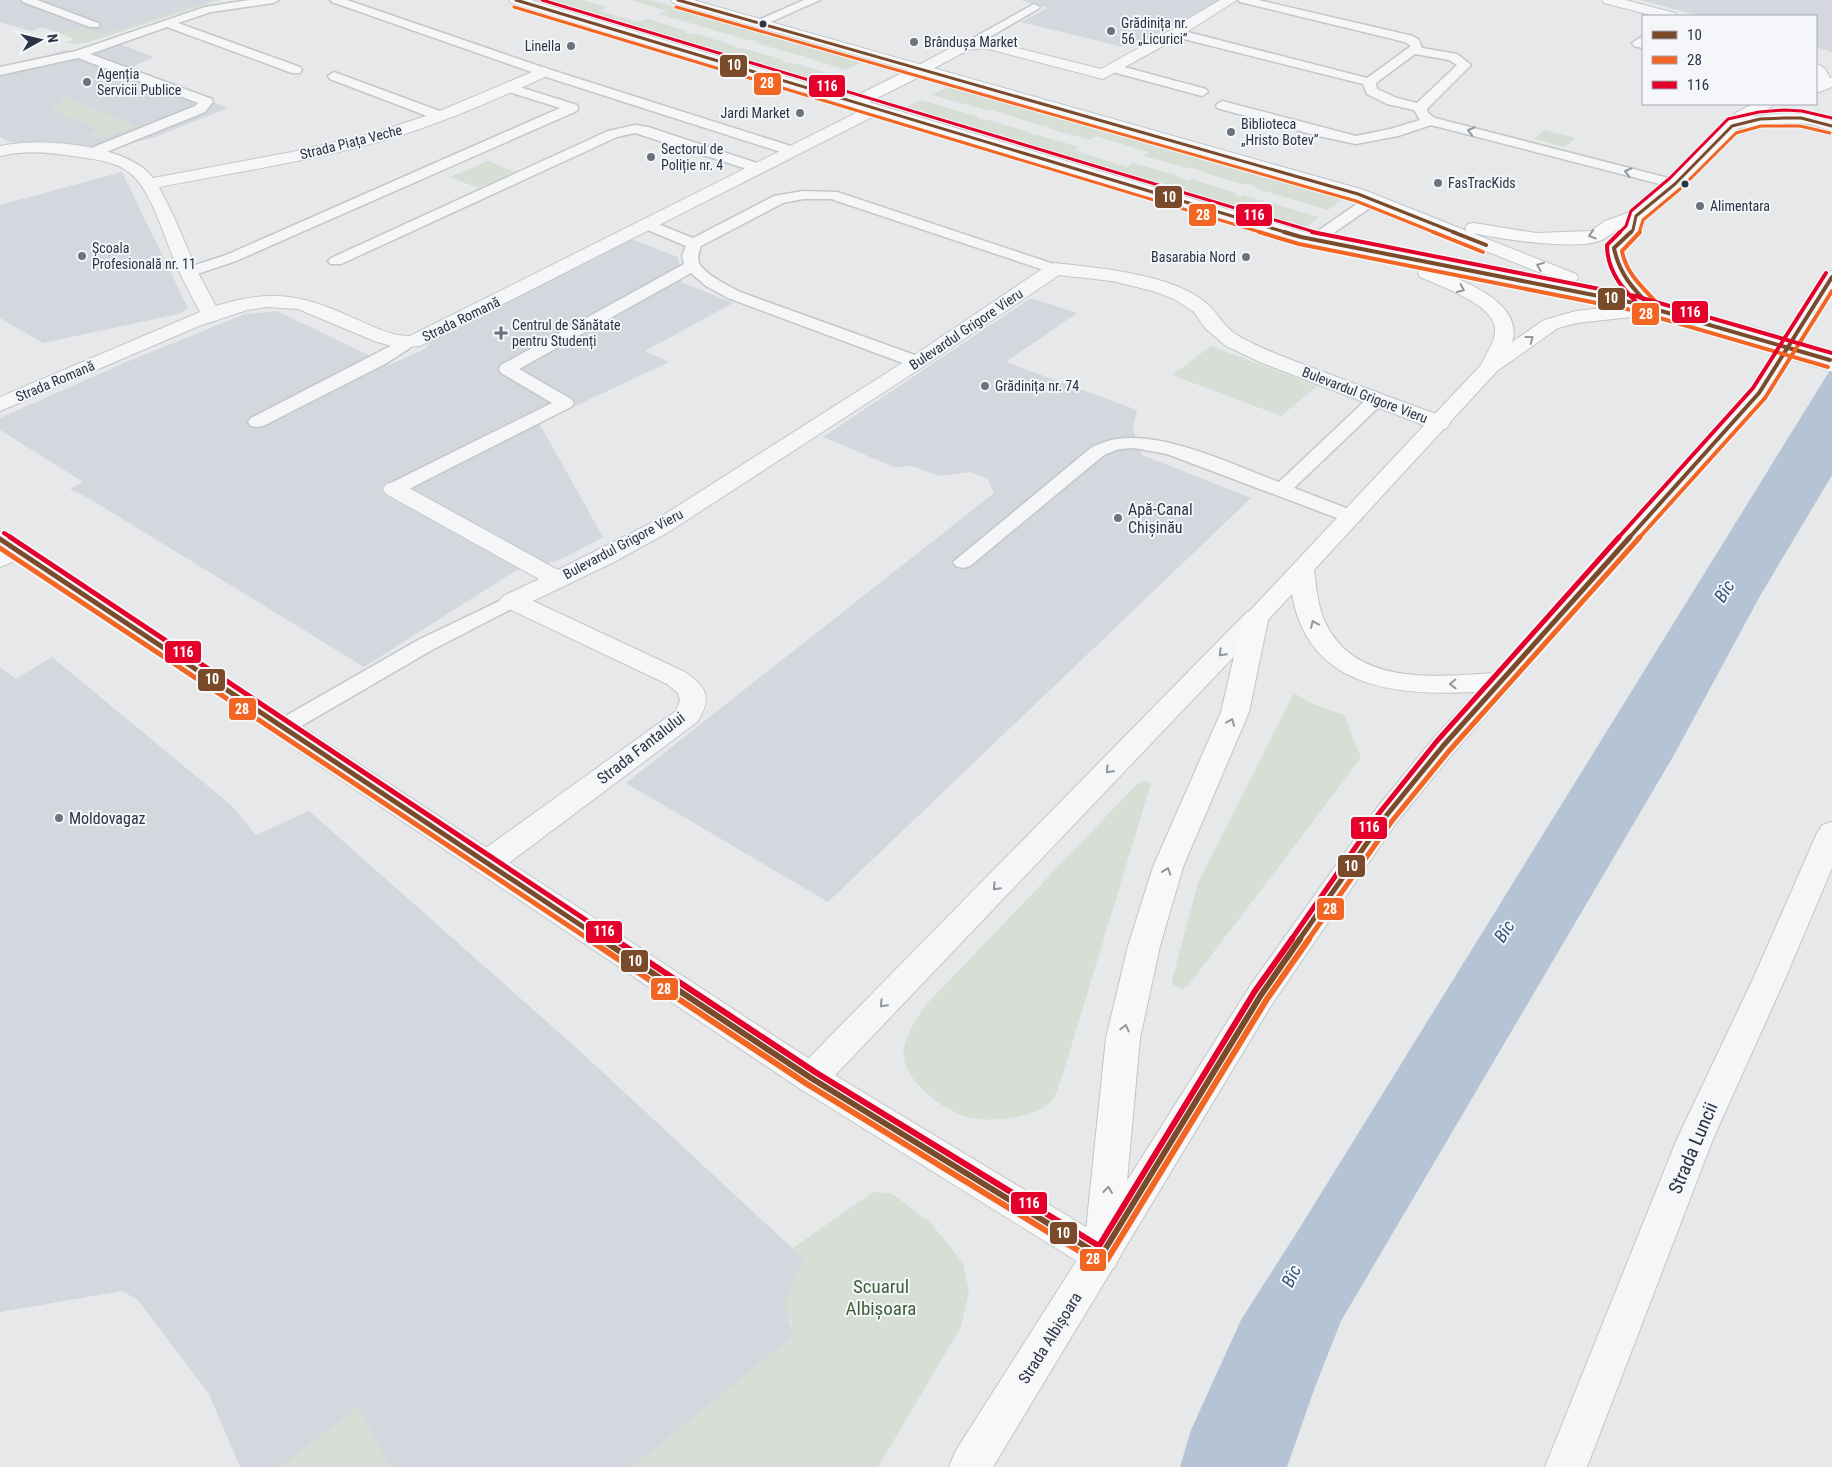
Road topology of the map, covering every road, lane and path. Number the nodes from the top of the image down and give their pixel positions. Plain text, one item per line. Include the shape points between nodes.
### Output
1 (27, 0) edge
2 (273, 0) edge
3 (336, 0) edge
4 (516, 0) edge
5 (678, 0) edge
6 (814, 0) edge
7 (1230, 0) edge
8 (1244, 0) edge
9 (1609, 0) edge
10 (1034, 7) dead end
11 (1666, 15) edge
12 (760, 23) junction
13 (169, 24) junction
14 (94, 25) dead end
15 (1179, 30) junction
16 (965, 46) junction
17 (1412, 50) junction
18 (79, 54) junction
19 (1817, 60) edge
20 (1832, 67) edge
21 (1113, 68) junction
22 (922, 69) junction
23 (296, 70) dead end
24 (1817, 70) edge
25 (0, 71) edge
26 (544, 72) junction
27 (334, 76) dead end
28 (1369, 82) junction
29 (1824, 86) edge
30 (510, 88) junction
31 (1202, 92) dead end
32 (854, 103) junction
33 (1222, 105) dead end
34 (1763, 105) edge
35 (1420, 108) junction
36 (876, 109) junction
37 (440, 116) junction
38 (1430, 121) junction
39 (1732, 126) junction
40 (1832, 126) edge
41 (792, 151) junction
42 (0, 152) edge
43 (89, 154) junction
44 (758, 168) junction
45 (149, 184) junction
46 (1675, 184) junction
47 (1372, 200) junction
48 (1636, 216) junction
49 (1423, 220) junction
50 (648, 225) junction
51 (1314, 240) junction
52 (694, 244) junction
53 (1385, 254) junction
54 (336, 261) dead end
55 (692, 266) junction
56 (1055, 269) junction
57 (188, 272) junction
58 (1832, 277) edge
59 (1643, 306) junction
60 (211, 315) junction
61 (404, 344) junction
62 (1832, 361) edge
63 (917, 362) junction
64 (1490, 367) junction
65 (1376, 400) junction
66 (0, 405) edge
67 (257, 422) dead end
68 (1440, 423) junction
69 (394, 489) joint
70 (1282, 490) junction
71 (1352, 517) junction
72 (6, 550) edge
73 (963, 562) dead end
74 (1302, 570) junction
75 (557, 579) junction
76 (512, 601) junction
77 (1256, 618) junction
78 (1502, 682) junction
79 (282, 727) junction
80 (1832, 833) edge
81 (487, 863) junction
82 (811, 1078) junction
83 (1101, 1256) junction
84 (970, 1467) edge
85 (1566, 1467) edge

1 - 14 lane
2 - 13 lane via 209,9
3 - 26 lane
4 - 32 main road
5 - 12 main road
6 - 12 lane
7 - 15 street
8 - 17 lane via 1409,39 1417,47
9 - 11 street
10 - 16 lane
12 - 22 main road
13 - 18 lane
13 - 23 lane
15 - 21 street
15 - 28 lane
16 - 21 street via 985,44 1103,74
16 - 22 street
17 - 28 lane
17 - 35 lane via 1453,57 1465,64
18 - 25 lane
18 - 43 lane via 207,102 200,110
19 - 20 street
21 - 31 lane
22 - 32 main road
22 - 47 main road
24 - 29 street
26 - 30 street, Strada Piața Veche
26 - 41 lane
27 - 37 lane
28 - 35 lane via 1371,91 1381,97
30 - 37 street, Strada Piața Veche
30 - 57 lane via 572,108 231,258
32 - 36 main road
33 - 38 lane via 1356,140
34 - 39 main road via 1743,115
35 - 38 lane via 1422,115
36 - 41 street, Strada Romană
36 - 51 main road
37 - 45 street, Strada Piața Veche via 346,145
46 -> 38 lane
39 - 40 main road via 1760,119 1784,118 1801,118
39 - 46 main road
41 - 44 street, Strada Romană
42 - 43 street via 51,147
43 - 45 street via 125,162
44 - 50 street, Strada Romană
44 - 54 lane via 643,130 624,131
45 - 57 street
46 - 48 main road
47 - 49 main road
47 - 51 lane
48 -> 49 main road via 1611,225 1596,236 1560,238 1536,238
48 - 59 main road via 1633,230 1614,248 1614,258 1620,273
59 -> 49 main road
50 - 52 lane
50 - 61 street, Strada Romană via 424,338
51 - 53 main road
52 - 55 lane via 690,256
52 - 56 lane via 779,199 832,195
53 - 59 main road
53 -> 64 main road via 1470,293 1498,312 1505,331
55 - 63 lane via 712,283 734,295
55 - 69 lane via 507,369 565,403
56 - 63 street, Bulevardul Grigore Vieru
56 - 65 street, Bulevardul Grigore Vieru via 1136,280 1181,295 1202,308 1212,324 1233,342
57 - 60 street
58 - 78 main road, Strada Albișoara via 1759,393
59 - 62 main road, bridge
64 -> 59 main road via 1544,328 1558,322
60 - 61 street, Strada Romană via 257,302 286,301 311,306
60 - 66 street, Strada Romană
61 - 67 lane
63 - 75 street, Bulevardul Grigore Vieru via 659,528
64 - 68 main road
65 - 68 street, Bulevardul Grigore Vieru
65 - 70 lane
68 - 71 main road
69 - 75 street
70 - 71 lane
70 - 73 lane via 1170,449 1116,444 1098,451
71 - 74 main road
72 - 79 main road
74 - 77 main road
78 -> 74 main road via 1422,684 1390,681 1359,672 1332,654 1316,629 1306,602
75 - 76 street, Bulevardul Grigore Vieru
76 - 79 lane via 424,646
76 - 81 street, Strada Fantalului via 676,678 690,689 693,701 687,716
77 -> 82 street
83 -> 77 main road via 1123,1038 1144,946 1168,867 1235,712
78 - 83 main road, Strada Albișoara via 1443,746 1386,816 1261,995
79 - 81 main road
80 - 85 street, Strada Luncii via 1695,1139
81 - 82 main road
82 - 83 main road
83 - 84 main road, Strada Albișoara

